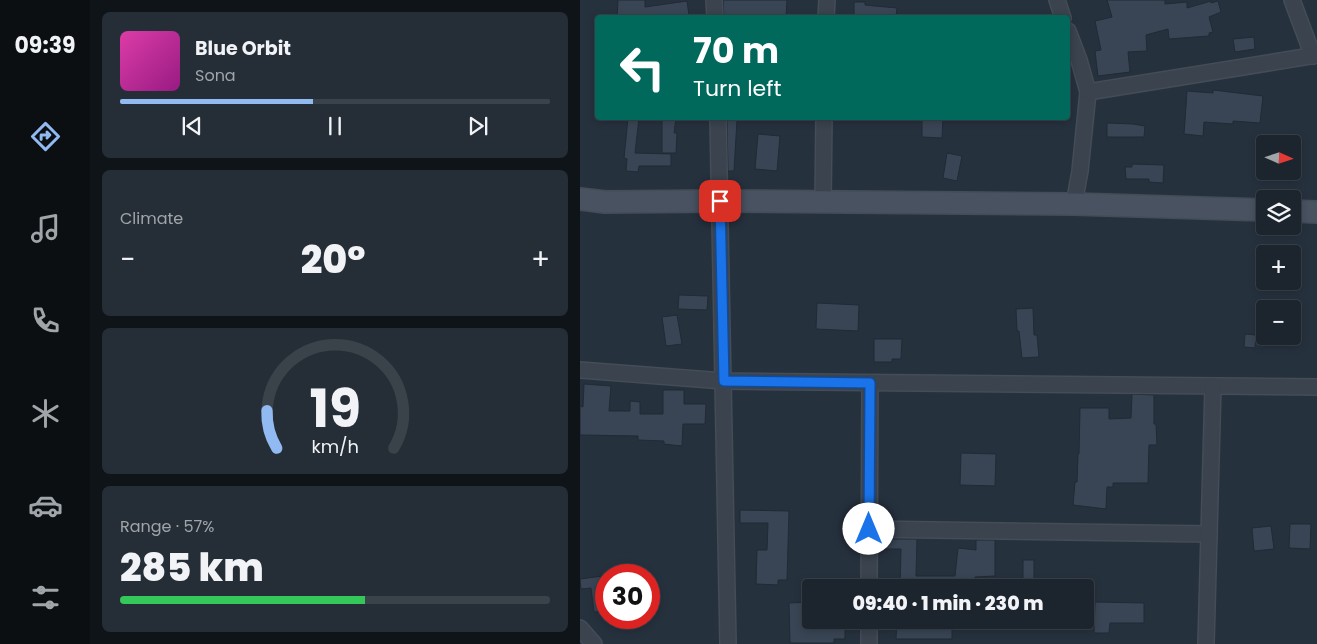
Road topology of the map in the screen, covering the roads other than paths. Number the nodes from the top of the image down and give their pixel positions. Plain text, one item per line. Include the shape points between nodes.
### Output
1 (714, 0) edge
2 (827, 0) edge
3 (1056, 0) edge
4 (1292, 0) edge
5 (714, 15) edge
6 (826, 15) edge
7 (1062, 15) edge
8 (1070, 36) edge
9 (1315, 55) edge
10 (1088, 92) junction
11 (718, 120) edge
12 (824, 120) edge
13 (580, 199) edge
14 (720, 201) junction
15 (823, 201) junction
16 (1074, 204) junction
17 (1256, 210) edge
18 (1301, 211) edge
19 (1317, 212) edge
20 (580, 370) edge
21 (724, 381) junction
22 (870, 383) junction
23 (1213, 386) junction
24 (1317, 388) edge
25 (869, 529) junction
26 (1209, 534) junction
27 (869, 579) edge
28 (580, 628) edge
29 (869, 629) edge
30 (594, 644) edge
31 (728, 644) edge
32 (868, 644) edge
33 (1206, 644) edge

1 - 5 street
2 - 6 street
3 - 7 street
4 - 9 street
8 - 10 street
9 - 10 street
10 - 16 street
11 - 14 street
12 - 15 street
13 - 14 street via 605,202
14 - 15 street
14 - 21 street
15 - 16 street
16 - 17 street
18 - 19 street
20 - 21 street
21 - 22 street
21 - 31 street
22 - 23 street
22 - 25 street
23 - 24 street
23 - 26 street
25 - 26 street
25 - 27 street
26 - 33 street
28 - 30 street
29 - 32 street

